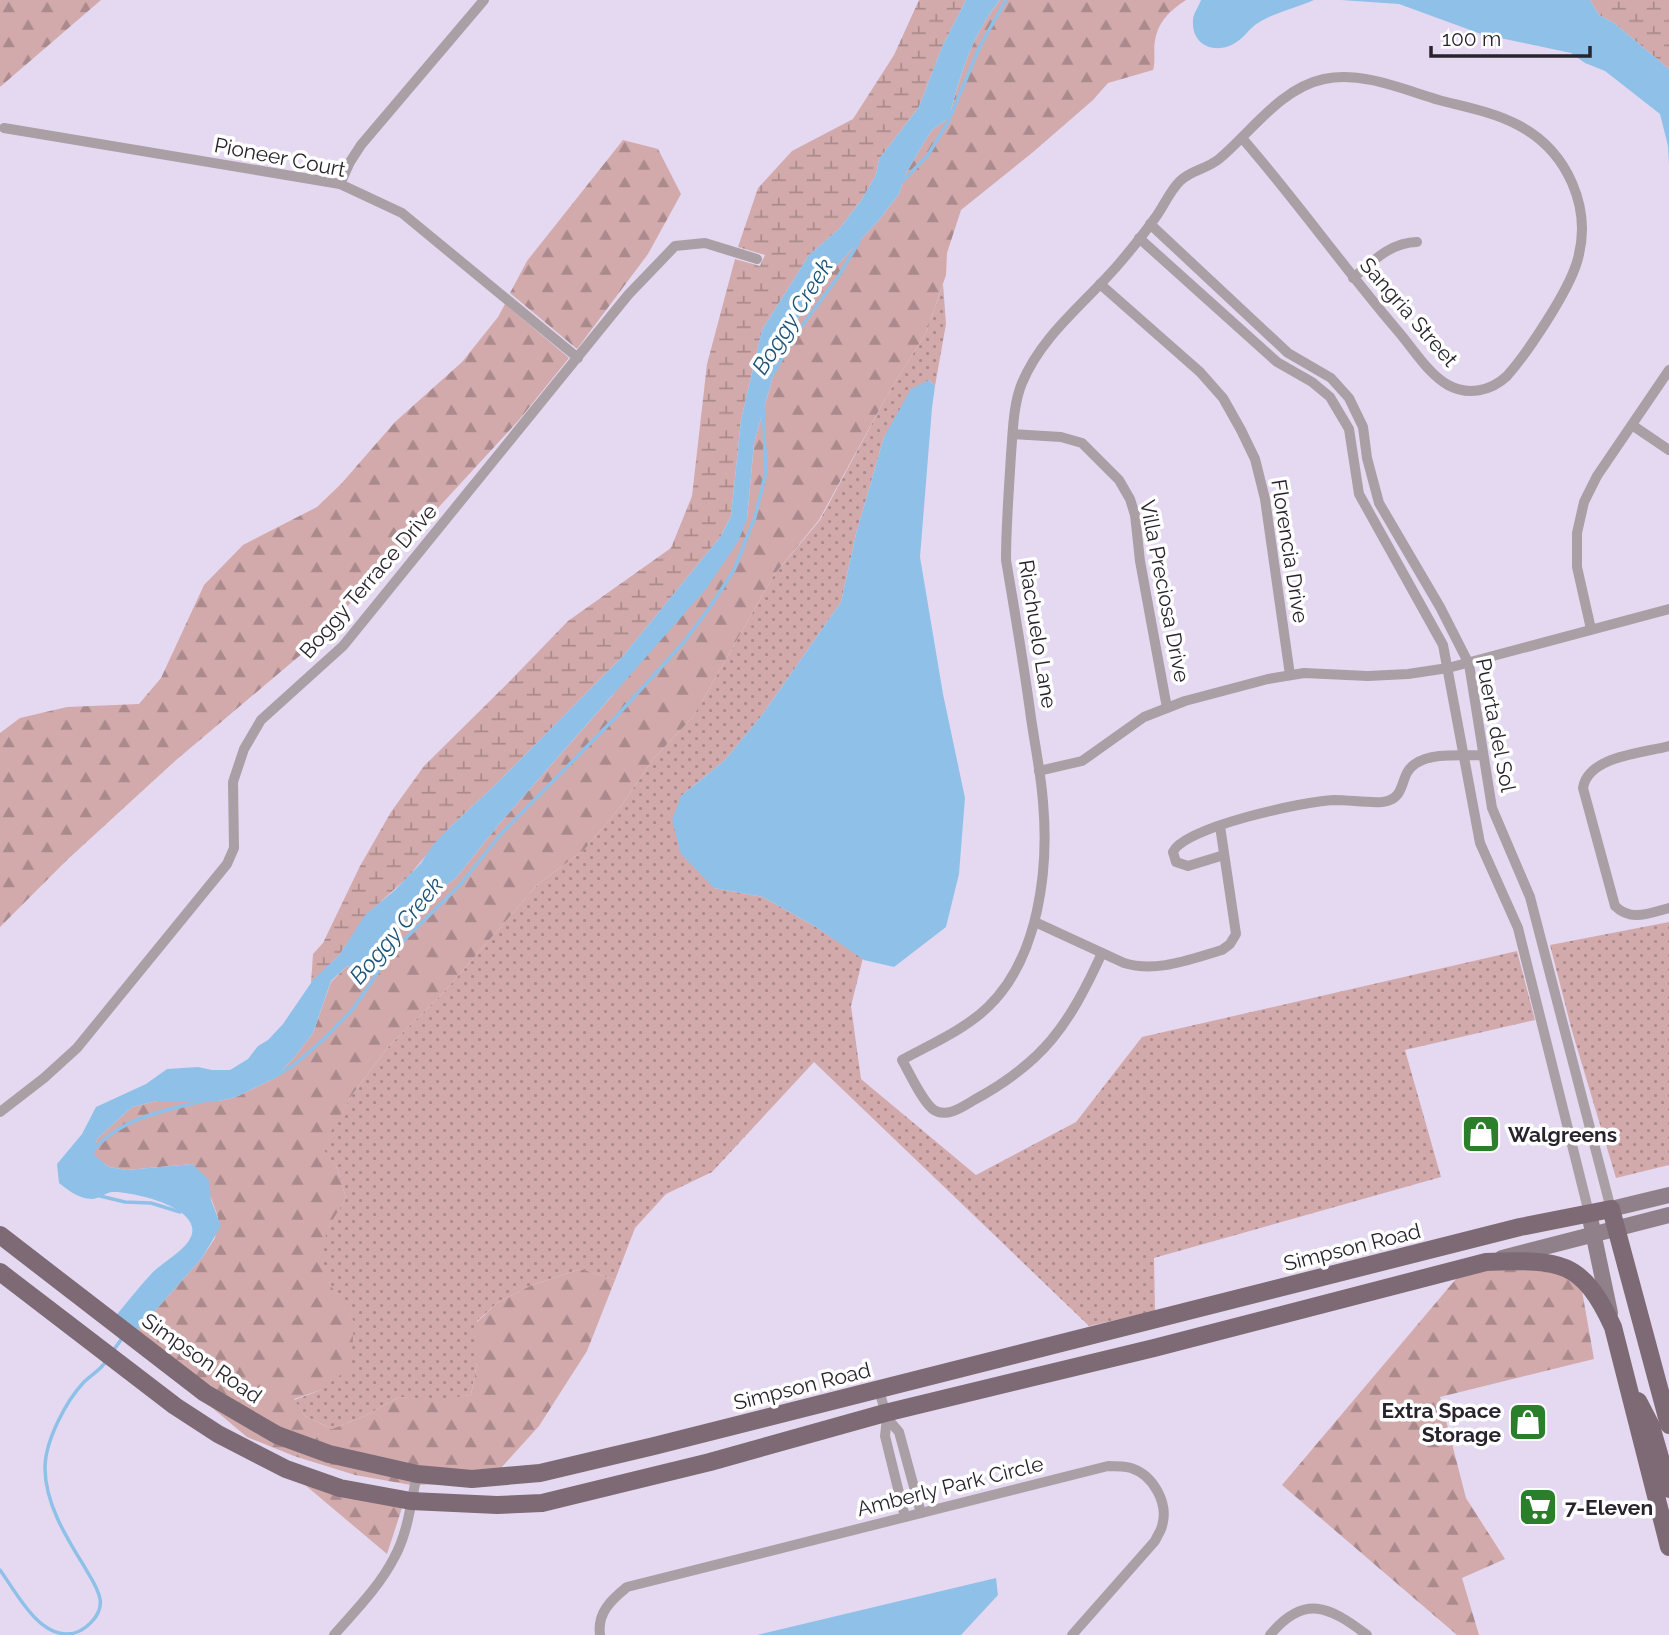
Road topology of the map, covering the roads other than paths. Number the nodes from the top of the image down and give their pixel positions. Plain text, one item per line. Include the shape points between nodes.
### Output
1 (484, 0) edge
2 (4, 128) dead end
3 (1242, 138) junction
4 (340, 184) junction
5 (1164, 203) joint
6 (1150, 224) junction
7 (1139, 238) junction
8 (1417, 242) dead end
9 (757, 259) dead end
10 (1353, 278) junction
11 (1100, 284) junction
12 (578, 358) junction
13 (1669, 370) edge
14 (1632, 425) junction
15 (1013, 434) junction
16 (1669, 450) edge
17 (1669, 609) edge
18 (1591, 629) junction
19 (1469, 664) junction
20 (1448, 668) junction
21 (1290, 676) junction
22 (1167, 708) junction
23 (1669, 746) edge
24 (1483, 755) junction
25 (1464, 756) junction
26 (1039, 771) junction
27 (1220, 826) junction
28 (1224, 855) junction
29 (1525, 886) junction
30 (1504, 895) junction
31 (1669, 908) edge
32 (1035, 922) junction
33 (1102, 953) junction
34 (0, 1112) edge
35 (1669, 1195) edge
36 (1611, 1209) junction
37 (1589, 1213) junction
38 (1669, 1215) edge
39 (1616, 1228) junction
40 (1593, 1234) junction
41 (0, 1235) edge
42 (1486, 1262) junction
43 (0, 1272) edge
44 (1174, 1316) junction
45 (1613, 1327) junction
46 (1085, 1363) junction
47 (1625, 1380) junction
48 (879, 1390) junction
49 (886, 1415) junction
50 (1669, 1425) edge
51 (417, 1474) junction
52 (1669, 1489) edge
53 (411, 1501) junction
54 (921, 1513) junction
55 (905, 1517) junction
56 (1669, 1547) edge
57 (334, 1635) edge
58 (600, 1635) edge
59 (1072, 1635) edge
60 (1270, 1635) edge
61 (1367, 1635) edge

1 - 4 street via 361,145
2 - 4 street, Pioneer Court
3 - 5 street, Sangria Street via 1212,164 1181,180
3 - 10 street, Sangria Street
3 - 10 street, Sangria Street via 1300,88 1352,77 1514,122 1545,143 1571,179 1582,229 1571,279 1511,371 1490,388 1468,391 1441,380
4 - 12 street, Pioneer Court via 402,213
5 - 6 street, Riachuelo Lane
6 - 7 street, Riachuelo Lane
6 - 19 street, Puerta del Sol via 1288,353 1331,378 1349,398 1363,428 1379,503
7 - 11 street, Riachuelo Lane
7 - 20 street, Puerta del Sol via 1277,362 1330,397 1349,429 1359,494 1443,645
8 - 10 street via 1393,247
9 - 12 street, Boggy Terrace Drive via 705,243 675,246
11 - 15 street, Riachuelo Lane via 1035,357 1021,385
11 - 21 street, Florencia Drive via 1200,372 1223,398 1241,430 1255,459 1265,499
12 - 34 street, Boggy Terrace Drive via 342,646 261,720 244,749 233,782 234,848 228,864 77,1048
13 - 14 street
14 - 16 street
14 - 18 street via 1597,476 1584,502 1577,533 1577,567
15 - 22 street, Villa Preciosa Drive via 1082,443 1119,480 1130,499
15 - 26 street, Riachuelo Lane via 1006,560
17 - 18 street
18 - 19 street
19 - 20 street
19 - 24 street, Puerta del Sol
20 - 21 street via 1394,675
20 - 25 street, Puerta del Sol
21 - 22 street
22 - 26 street via 1144,718 1082,761
23 - 31 street via 1599,764 1588,772 1583,788 1615,906 1636,916
24 - 25 street
24 - 29 street, Puerta del Sol via 1492,808
25 - 27 street via 1438,757 1411,766 1393,800 1300,804
25 - 30 street, Puerta del Sol via 1480,843
26 - 32 street, Riachuelo Lane via 1044,846
27 - 28 street
27 - 28 street via 1181,841 1173,852 1177,862 1188,866
28 - 33 street via 1236,934 1230,944 1155,967 1140,968
29 - 30 street
29 - 36 street, Puerta del Sol
30 - 37 street, Puerta del Sol via 1518,928
32 - 33 street
32 - 33 street, Riachuelo Lane via 1027,947 989,1006 967,1024 902,1060 933,1110 954,1111 1021,1072 1063,1026
35 - 36 main road, Simpson Road
36 - 37 main road, Simpson Road
36 - 39 main road
37 - 40 main road
37 - 44 main road, Simpson Road
38 - 39 main road
39 - 40 main road
39 - 50 main road
40 - 42 main road
40 - 45 main road
41 - 51 main road, Simpson Road via 205,1394 277,1435 328,1454
42 - 45 main road via 1536,1260 1573,1272 1589,1284
42 - 46 main road
43 - 53 main road via 218,1434 286,1469 340,1488
44 - 46 main road via 1169,1331 1153,1343
44 - 48 main road, Simpson Road
45 - 47 main road
46 - 49 main road
47 - 52 main road via 1651,1426
47 - 56 main road
48 - 49 street
48 - 51 main road, Simpson Road via 540,1473 472,1479
49 - 53 main road via 542,1503
49 - 54 street via 899,1432
49 - 55 street via 884,1436
51 - 53 street
53 - 57 street via 395,1556
54 - 55 street, Amberly Park Circle
54 - 59 street, Amberly Park Circle via 1108,1466 1129,1467 1144,1474 1156,1487 1163,1525 1155,1541
55 - 58 street, Amberly Park Circle via 627,1587 603,1612
60 - 61 street via 1284,1619 1311,1608 1335,1613

